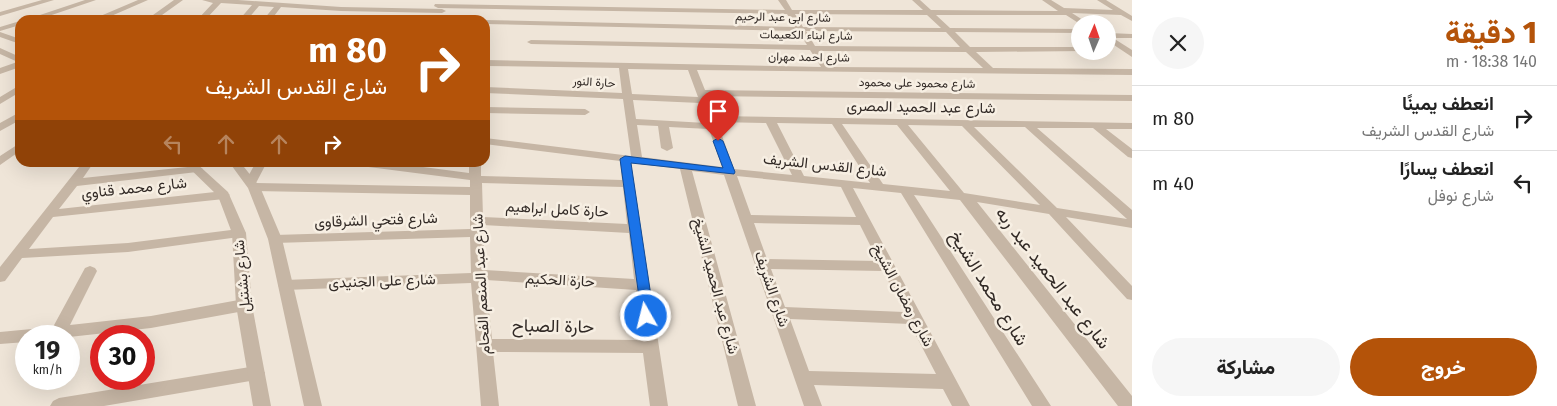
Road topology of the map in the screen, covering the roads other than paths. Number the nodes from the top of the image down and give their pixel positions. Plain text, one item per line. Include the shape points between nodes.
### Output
1 (50, 0) edge
2 (92, 0) edge
3 (144, 0) edge
4 (179, 0) edge
5 (206, 0) edge
6 (359, 0) edge
7 (400, 0) edge
8 (654, 0) edge
9 (782, 0) edge
10 (916, 0) edge
11 (1046, 0) edge
12 (1101, 0) edge
13 (225, 1) edge
14 (272, 3) edge
15 (257, 4) junction
16 (438, 6) edge
17 (315, 7) edge
18 (345, 10) junction
19 (656, 10) junction
20 (379, 11) junction
21 (395, 11) junction
22 (790, 12) junction
23 (1066, 12) junction
24 (930, 13) junction
25 (1122, 13) junction
26 (0, 14) edge
27 (45, 15) edge
28 (108, 15) edge
29 (157, 15) edge
30 (207, 15) edge
31 (247, 15) edge
32 (268, 15) edge
33 (340, 15) edge
34 (378, 15) edge
35 (1071, 15) edge
36 (1132, 19) edge
37 (490, 22) edge
38 (15, 24) edge
39 (659, 27) junction
40 (0, 29) edge
41 (800, 29) junction
42 (948, 30) junction
43 (1071, 30) edge
44 (0, 34) edge
45 (1132, 36) edge
46 (1116, 37) edge
47 (15, 40) edge
48 (531, 42) dead end
49 (1116, 43) edge
50 (813, 48) junction
51 (969, 50) junction
52 (1071, 50) edge
53 (0, 51) edge
54 (1116, 51) edge
55 (1129, 52) edge
56 (665, 56) junction
57 (15, 58) edge
58 (490, 63) edge
59 (15, 66) edge
60 (623, 66) junction
61 (692, 68) junction
62 (827, 70) junction
63 (0, 71) edge
64 (991, 71) junction
65 (1132, 72) edge
66 (490, 90) edge
67 (15, 91) edge
68 (628, 96) junction
69 (701, 97) junction
70 (1132, 98) edge
71 (0, 100) edge
72 (490, 110) edge
73 (585, 112) dead end
74 (15, 118) edge
75 (770, 120) junction
76 (834, 121) junction
77 (631, 122) junction
78 (710, 122) junction
79 (900, 122) junction
80 (965, 123) junction
81 (663, 124) junction
82 (1027, 124) junction
83 (1096, 126) junction
84 (1132, 126) edge
85 (0, 128) edge
86 (490, 142) edge
87 (667, 148) dead end
88 (15, 149) edge
89 (1132, 155) edge
90 (15, 156) edge
91 (2, 158) edge
92 (631, 160) junction
93 (685, 166) junction
94 (84, 167) edge
95 (186, 167) edge
96 (194, 167) edge
97 (238, 167) edge
98 (260, 167) edge
99 (394, 167) edge
100 (730, 172) junction
101 (476, 177) edge
102 (800, 179) junction
103 (72, 183) junction
104 (629, 184) junction
105 (845, 184) junction
106 (253, 185) junction
107 (879, 187) junction
108 (905, 190) junction
109 (224, 195) junction
110 (963, 196) junction
111 (1054, 212) junction
112 (48, 214) junction
113 (1132, 216) edge
114 (747, 219) junction
115 (864, 221) junction
116 (1132, 224) edge
117 (477, 227) junction
118 (634, 229) junction
119 (239, 234) junction
120 (275, 239) junction
121 (17, 254) junction
122 (763, 264) junction
123 (888, 266) junction
124 (90, 271) dead end
125 (0, 277) edge
126 (478, 277) junction
127 (285, 285) junction
128 (642, 285) junction
129 (1132, 295) edge
130 (244, 305) junction
131 (780, 313) junction
132 (915, 318) junction
133 (62, 325) edge
134 (80, 331) edge
135 (15, 337) edge
136 (0, 338) edge
137 (484, 345) junction
138 (651, 347) junction
139 (256, 373) junction
140 (803, 378) junction
141 (948, 382) junction
142 (59, 406) edge
143 (262, 406) edge
144 (314, 406) edge
145 (490, 406) edge
146 (659, 406) edge
147 (747, 406) edge
148 (814, 406) edge
149 (961, 406) edge
150 (1042, 406) edge
151 (1128, 406) edge

1 - 26 street
2 - 27 street
3 - 28 street
4 - 29 street
5 - 13 street
6 - 18 street
7 - 21 street
8 - 19 street
9 - 22 street
10 - 24 street
11 - 23 street
12 - 25 street
13 - 15 street
13 - 30 street
14 - 15 street
14 - 17 street
14 - 32 street
15 - 31 street
16 - 19 street
16 - 21 street
17 - 18 street
18 - 20 street
18 - 33 street
19 - 22 street
19 - 39 street
20 - 21 street
20 - 34 street
22 - 24 street
22 - 41 street
23 - 24 street
23 - 25 street
23 - 35 street
24 - 42 street
25 - 36 street
37 - 39 street, شارع ابى عبد الرحيم
38 - 40 street
39 - 41 street, شارع ابى عبد الرحيم
39 - 56 street
41 - 42 street, شارع ابى عبد الرحيم
41 - 50 street
42 - 43 street, شارع ابى عبد الرحيم
42 - 51 street
44 - 47 street
45 - 46 street
48 - 56 street, شارع ابناء الكعيمات
49 - 55 street
50 - 51 street, شارع ابناء الكعيمات
50 - 56 street, شارع ابناء الكعيمات
50 - 62 street
51 - 52 street, شارع ابناء الكعيمات
51 - 64 street
53 - 57 street
54 - 55 street
56 - 60 street, شارع احمد مهران
56 - 61 street, شارع احمد مهران
58 - 60 street, شارع احمد مهران
59 - 63 street
60 - 68 street
61 - 62 street, شارع احمد مهران
61 - 69 street, شارع الشريف
62 - 64 street, شارع احمد مهران
64 - 65 street, شارع احمد مهران
66 - 68 street, حارة النور
67 - 71 street
68 - 69 street, حارة النور
68 - 77 street
69 - 70 street, شارع محمود على محمود
69 - 78 street, شارع الشريف
72 - 73 street
74 - 85 street
75 - 76 street, شارع عبد الحميد المصرى
75 - 78 street, شارع عبد الحميد المصرى
75 - 102 street
76 - 79 street, شارع عبد الحميد المصرى
76 - 107 street
77 - 81 street, شارع عبد الحميد المصرى
77 - 92 street
78 - 81 street, شارع عبد الحميد المصرى
78 - 100 street, شارع الشريف
79 - 80 street, شارع عبد الحميد المصرى
79 - 110 street, شارع عبد الحميد عبد ربه
80 - 82 street, شارع عبد الحميد المصرى
80 - 111 street
81 - 87 street
82 - 83 street, شارع عبد الحميد المصرى
82 - 113 street
83 - 84 street, شارع عبد الحميد المصرى
83 - 89 street
86 - 92 street, شارع القدس الشريف
88 - 91 street
90 - 91 street
92 - 93 street, شارع القدس الشريف
92 - 104 street
93 - 100 street, شارع القدس الشريف
93 - 147 street, شارع عبد الحميد الشيخ
94 - 103 street
95 - 103 street
96 - 109 street, شارع بشتيل
97 - 106 street
98 - 106 street
99 - 101 street
100 - 102 street, شارع القدس الشريف
100 - 114 street, شارع الشريف
101 - 104 street
101 - 106 street
101 - 117 street, شارع عبد المنعم الفحام
102 - 105 street, شارع القدس الشريف
103 - 112 street
104 - 118 street
105 - 107 street, شارع القدس الشريف
105 - 115 street, شارع رمضان الشيخ
106 - 120 street
107 - 108 street, شارع القدس الشريف
108 - 110 street, شارع القدس الشريف
108 - 150 street, شارع محمد الشيخ
109 - 112 street, شارع محمد قناوي
109 - 119 street, شارع بشتيل
110 - 111 street, شارع القدس الشريف
110 - 151 street, شارع عبد الحميد عبد ربه
111 - 116 street, شارع القدس الشريف
111 - 129 street
112 - 121 street
114 - 115 street
114 - 122 street, شارع الشريف
115 - 123 street, شارع رمضان الشيخ
117 - 118 street, حارة كامل ابراهيم
117 - 120 street, شارع فتحي الشرقاوى
117 - 126 street, شارع عبد المنعم الفحام
118 - 128 street
119 - 121 street via 127,248
119 - 130 street, شارع بشتيل
120 - 127 street
121 - 125 street
122 - 123 street
122 - 131 street, شارع الشريف
123 - 132 street, شارع رمضان الشيخ
124 - 133 street
126 - 127 street, شارع على الجنيدى
126 - 128 street, حارة الحكيم
126 - 137 street, شارع عبد المنعم الفحام
127 - 144 street
128 - 138 street
130 - 134 street
130 - 139 street, شارع بشتيل
131 - 132 street
131 - 140 street, شارع الشريف
132 - 141 street, شارع رمضان الشيخ
135 - 136 street
137 - 138 street, حارة الصباح
137 - 145 street, شارع عبد المنعم الفحام
138 - 146 street
139 - 142 street
139 - 143 street, شارع بشتيل
140 - 141 street
140 - 148 street, شارع الشريف
141 - 149 street, شارع رمضان الشيخ

